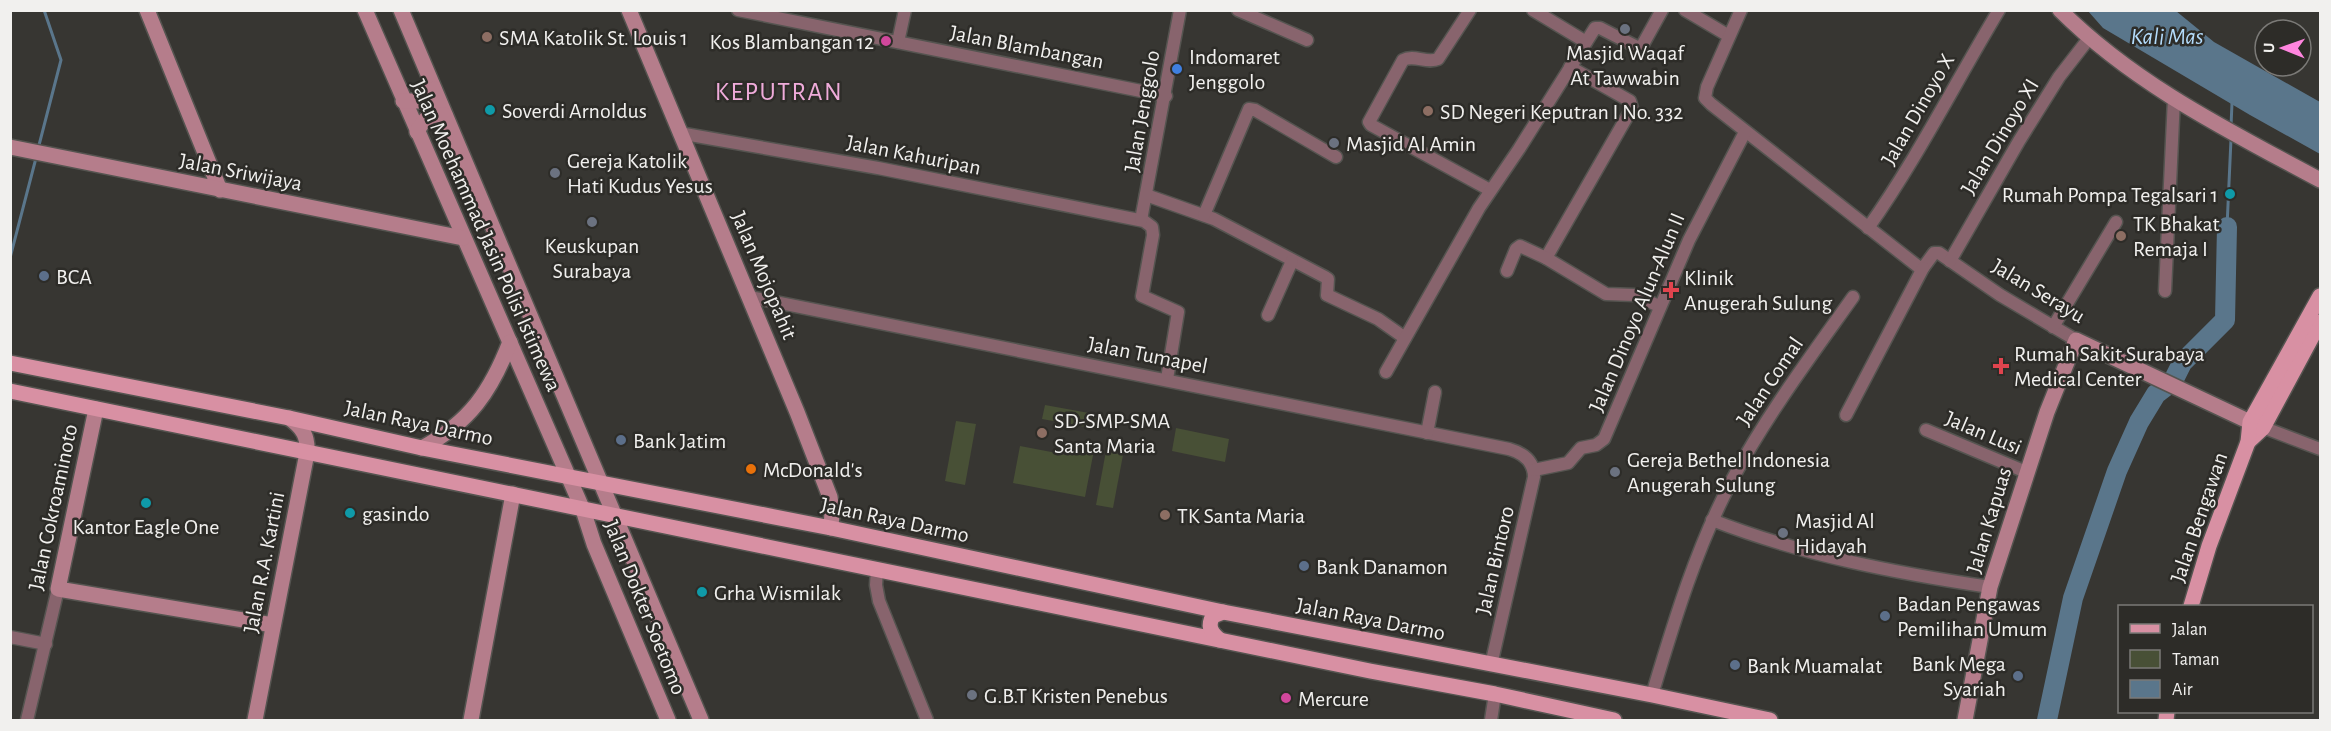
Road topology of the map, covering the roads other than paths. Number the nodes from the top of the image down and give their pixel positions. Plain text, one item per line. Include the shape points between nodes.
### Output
1 (365, 10) edge
2 (400, 10) edge
3 (629, 10) edge
4 (738, 10) edge
5 (905, 10) edge
6 (1180, 10) edge
7 (1238, 10) edge
8 (1470, 10) edge
9 (1533, 10) edge
10 (1662, 10) edge
11 (1685, 10) edge
12 (1741, 10) edge
13 (1999, 10) edge
14 (2060, 10) edge
15 (150, 11) edge
16 (1729, 36) junction
17 (2090, 37) junction
18 (1307, 40) dead end
19 (898, 42) junction
20 (1586, 42) junction
21 (1568, 71) junction
22 (434, 89) junction
23 (1166, 96) junction
24 (2174, 98) junction
25 (404, 101) junction
26 (445, 115) junction
27 (417, 132) junction
28 (1745, 132) junction
29 (679, 133) junction
30 (17, 149) edge
31 (1336, 157) dead end
32 (2320, 180) edge
33 (220, 190) junction
34 (1490, 190) junction
35 (1146, 195) junction
36 (1204, 215) junction
37 (1142, 220) junction
38 (2116, 222) dead end
39 (1868, 228) junction
40 (463, 238) junction
41 (1546, 258) junction
42 (1292, 261) junction
43 (1950, 261) junction
44 (1923, 268) junction
45 (1507, 271) dead end
46 (2165, 291) dead end
47 (2320, 296) edge
48 (750, 297) junction
49 (1853, 297) dead end
50 (1659, 306) junction
51 (1268, 315) dead end
52 (2320, 322) edge
53 (2053, 327) junction
54 (1405, 338) junction
55 (2076, 340) junction
56 (510, 342) junction
57 (10, 363) edge
58 (1386, 372) dead end
59 (1167, 379) junction
60 (10, 391) edge
61 (1435, 392) dead end
62 (96, 409) junction
63 (1846, 415) dead end
64 (289, 418) junction
65 (2257, 425) junction
66 (1926, 430) dead end
67 (1427, 433) junction
68 (422, 447) junction
69 (2320, 449) edge
70 (307, 453) junction
71 (1533, 467) junction
72 (2026, 472) junction
73 (569, 476) junction
74 (601, 482) junction
75 (513, 494) junction
76 (583, 510) junction
77 (615, 517) junction
78 (1712, 520) junction
79 (831, 528) junction
80 (877, 569) junction
81 (1990, 587) junction
82 (58, 589) junction
83 (1192, 604) junction
84 (2191, 605) edge
85 (1223, 612) junction
86 (273, 626) junction
87 (1186, 632) junction
88 (10, 637) edge
89 (1220, 640) junction
90 (46, 644) junction
91 (1491, 665) junction
92 (1495, 694) junction
93 (1652, 695) junction
94 (32, 720) edge
95 (255, 720) edge
96 (471, 720) edge
97 (668, 720) edge
98 (701, 720) edge
99 (927, 720) edge
100 (1491, 720) edge
101 (1614, 720) edge
102 (1770, 720) edge
103 (1965, 720) edge

1 - 25 street, Jalan Moehammad Jasin Polisi Istimewa
2 - 22 street, Jalan Moehammad Jasin Polisi Istimewa
3 - 29 street, Jalan Mojopahit
4 - 19 street, Jalan Blambangan
5 - 19 street
6 - 23 street, Jalan Jenggolo
7 - 18 street
8 - 34 street via 1438,59 1403,60 1370,121
9 - 20 street
10 - 20 street via 1642,46 1600,28 1595,28
11 - 16 street
12 - 16 street
13 - 39 street, Jalan Dinoyo X via 1918,151
14 - 17 street
15 - 33 street
16 - 28 street via 1706,98
17 - 24 street
17 - 43 street, Jalan Dinoyo XI via 2014,148
19 - 23 street, Jalan Blambangan
20 - 21 street
21 - 34 street
21 - 41 street via 1630,101 1632,108
22 - 25 street via 419,101
22 - 26 street, Jalan Moehammad Jasin Polisi Istimewa
23 - 35 street, Jalan Jenggolo
24 - 32 street
24 - 46 street
25 - 27 street, Jalan Moehammad Jasin Polisi Istimewa
26 - 27 street via 430,115
26 - 74 street, Jalan Moehammad Jasin Polisi Istimewa
27 - 40 street, Jalan Moehammad Jasin Polisi Istimewa
28 - 39 street
28 - 50 street, Jalan Dinoyo Alun-Alun II
29 - 37 street, Jalan Kahuripan
29 - 48 street, Jalan Mojopahit
30 - 33 street, Jalan Sriwijaya
31 - 36 street via 1249,109
33 - 40 street, Jalan Sriwijaya
34 - 54 street
35 - 36 street
35 - 37 street, Jalan Jenggolo
36 - 42 street
37 - 59 street via 1153,232 1142,296 1178,312
38 - 53 street
39 - 44 street
40 - 56 street, Jalan Moehammad Jasin Polisi Istimewa
41 - 45 street via 1518,247
41 - 50 street via 1606,294 1634,295
42 - 51 street
42 - 54 street via 1328,279 1327,295 1378,319
43 - 44 street, Jalan Serayu via 1934,253
43 - 53 street, Jalan Serayu
44 - 63 street
47 - 65 main road, Jalan Bengawan
48 - 59 street, Jalan Tumapel
48 - 79 street, Jalan Mojopahit via 830,497
49 - 78 street, Jalan Comal via 1750,447
50 - 71 street, Jalan Dinoyo Alun-Alun II via 1604,439 1581,448 1568,463
52 - 65 main road, Jalan Bengawan
53 - 55 street, Jalan Serayu
54 - 58 street
55 - 65 street, Jalan Serayu
55 - 72 street, Jalan Kapuas
56 - 68 street via 494,379 474,409 444,436
56 - 73 street, Jalan Moehammad Jasin Polisi Istimewa
57 - 64 main road, Jalan Raya Darmo
59 - 67 street, Jalan Tumapel
60 - 62 main road
61 - 67 street
62 - 70 main road
62 - 82 street, Jalan Cokroaminoto
64 - 68 main road, Jalan Raya Darmo
64 - 70 street, Jalan R.A. Kartini via 306,435
65 - 69 street, Jalan Serayu
65 - 84 main road, Jalan Bengawan via 2212,537
66 - 72 street, Jalan Lusi
67 - 71 street, Jalan Tumapel via 1515,450
68 - 73 main road, Jalan Raya Darmo
70 - 75 main road
70 - 86 street, Jalan R.A. Kartini
71 - 91 street, Jalan Bintoro via 1530,496
72 - 81 street, Jalan Kapuas
73 - 74 main road, Jalan Raya Darmo
73 - 76 street, Jalan Moehammad Jasin Polisi Istimewa
74 - 77 street, Jalan Moehammad Jasin Polisi Istimewa
74 - 79 main road, Jalan Raya Darmo
75 - 76 main road
75 - 96 street
76 - 77 main road
76 - 97 street, Jalan Dokter Soetomo
77 - 80 main road
77 - 98 street, Jalan Dokter Soetomo
78 - 81 street via 1803,551 1906,574
78 - 93 street, Jalan Comal
79 - 83 main road, Jalan Raya Darmo
80 - 87 main road
80 - 99 street via 879,601
81 - 103 street, Jalan Kapuas
82 - 86 street
82 - 90 street, Jalan Cokroaminoto
83 - 85 main road, Jalan Raya Darmo
83 - 87 main road via 1196,621
85 - 89 main road via 1212,617 1210,628
85 - 91 main road, Jalan Raya Darmo
86 - 95 street, Jalan R.A. Kartini
87 - 89 main road
88 - 90 street
89 - 92 main road
90 - 94 street, Jalan Cokroaminoto
91 - 93 main road, Jalan Raya Darmo
92 - 100 street
92 - 101 main road
93 - 102 main road, Jalan Raya Darmo

